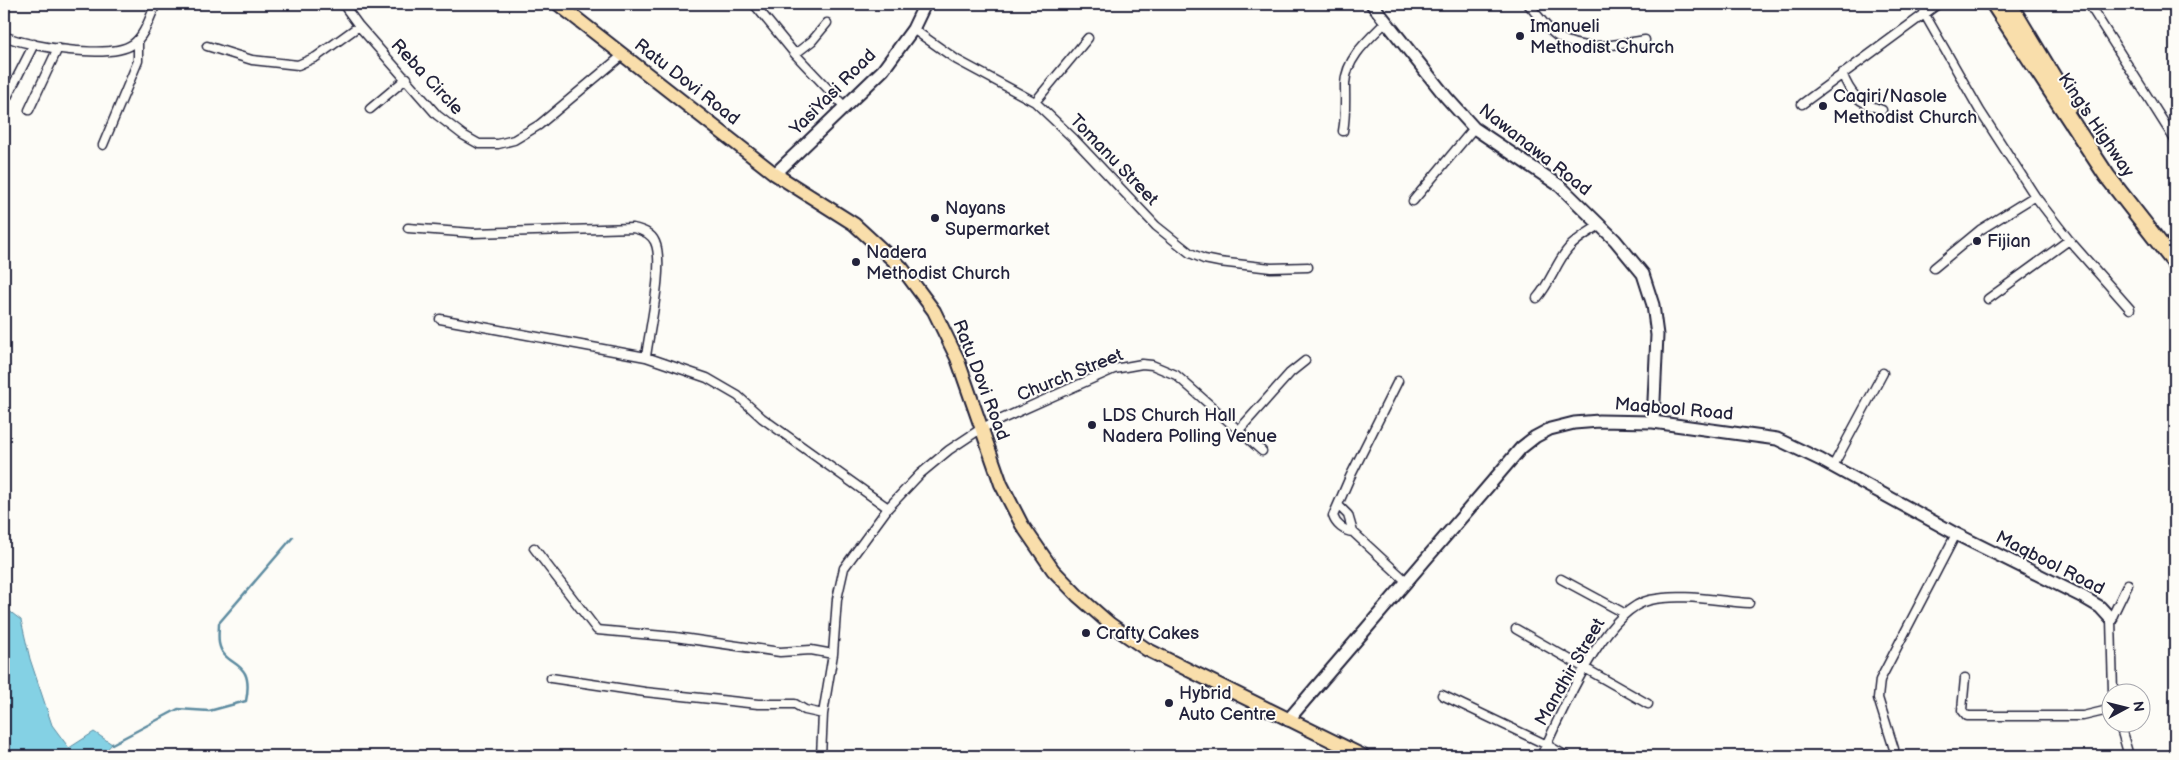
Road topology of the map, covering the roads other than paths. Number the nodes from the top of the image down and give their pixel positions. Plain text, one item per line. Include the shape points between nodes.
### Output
1 (156, 4) edge
2 (343, 4) edge
3 (754, 4) edge
4 (925, 4) edge
5 (1372, 4) edge
6 (1938, 4) edge
7 (1994, 4) edge
8 (2009, 4) edge
9 (2089, 4) edge
10 (1532, 5) edge
11 (565, 6) edge
12 (1924, 13) junction
13 (1386, 22) junction
14 (827, 23) dead end
15 (359, 26) junction
16 (913, 29) junction
17 (4, 36) edge
18 (1088, 38) dead end
19 (138, 40) junction
20 (1645, 40) dead end
21 (34, 44) junction
22 (207, 46) dead end
23 (58, 48) junction
24 (624, 54) junction
25 (796, 54) junction
26 (1842, 73) junction
27 (407, 78) junction
28 (5, 101) edge
29 (1035, 102) junction
30 (1802, 104) dead end
31 (844, 106) junction
32 (370, 109) dead end
33 (29, 110) dead end
34 (1882, 110) dead end
35 (1474, 128) junction
36 (1343, 132) dead end
37 (2175, 140) edge
38 (103, 145) dead end
39 (775, 174) junction
40 (2035, 196) junction
41 (1413, 201) dead end
42 (1600, 225) junction
43 (408, 228) dead end
44 (2069, 240) junction
45 (2175, 248) edge
46 (2175, 263) edge
47 (1308, 267) dead end
48 (1934, 268) dead end
49 (1537, 298) dead end
50 (1988, 299) dead end
51 (2130, 309) dead end
52 (440, 319) dead end
53 (646, 357) junction
54 (1305, 361) dead end
55 (1883, 373) dead end
56 (1398, 380) dead end
57 (1653, 422) junction
58 (982, 428) junction
59 (1239, 430) junction
60 (1262, 451) dead end
61 (1833, 466) junction
62 (1338, 505) junction
63 (888, 508) junction
64 (1353, 532) junction
65 (1956, 534) junction
66 (534, 548) dead end
67 (1561, 580) dead end
68 (1406, 581) junction
69 (2128, 584) dead end
70 (1749, 603) dead end
71 (1624, 613) junction
72 (2111, 618) junction
73 (1516, 629) dead end
74 (833, 654) junction
75 (1586, 667) junction
76 (551, 678) dead end
77 (1965, 678) dead end
78 (2112, 682) edge
79 (1442, 695) dead end
80 (1648, 704) dead end
81 (2102, 711) edge
82 (823, 714) junction
83 (1288, 720) junction
84 (2121, 732) edge
85 (1546, 744) junction
86 (1894, 749) dead end
87 (821, 756) edge
88 (1363, 756) edge
89 (1541, 756) edge
90 (1566, 756) edge
91 (2129, 756) edge

1 - 19 street
2 - 15 street, Reba Circle
3 - 25 street
4 - 16 street, YasiYasi Road
5 - 13 street, Nawanawa Road
6 - 12 street
7 - 46 highway, King's Highway via 2106,176
8 - 45 highway, King's Highway via 2114,172
9 - 37 street
10 - 20 street via 1556,35 1579,45
11 - 24 main road, Ratu Dovi Road
12 - 26 street
12 - 40 street via 1980,111
13 - 35 street, Nawanawa Road
13 - 36 street via 1349,66
14 - 25 street
15 - 22 street via 316,57 298,65 252,60
15 - 27 street, Reba Circle
16 - 29 street, Tomanu Street via 957,60
16 - 31 street, YasiYasi Road via 883,70
17 - 21 street
18 - 29 street
19 - 23 street via 122,49 104,53
19 - 38 street via 138,61
21 - 23 street
21 - 28 street
23 - 33 street
24 - 27 street, Reba Circle via 538,125 514,140 498,144 479,144 463,135 437,115
24 - 39 main road, Ratu Dovi Road
25 - 31 street
26 - 30 street
26 - 34 street via 1858,101
27 - 32 street
29 - 47 street, Tomanu Street via 1156,226 1190,253 1204,260 1219,262 1271,268
31 - 39 street, YasiYasi Road
35 - 41 street
35 - 42 street, Nawanawa Road via 1560,186
39 - 58 main road, Ratu Dovi Road via 854,224 902,268 934,311 957,358
40 - 44 street
40 - 48 street via 1980,230
42 - 49 street via 1568,249
42 - 57 street, Nawanawa Road via 1643,274 1653,305 1656,335
43 - 53 street via 473,233 633,228 647,232 655,240 658,264
44 - 50 street
44 - 51 street
52 - 53 street
53 - 63 street via 707,378 738,396 762,418
54 - 59 street via 1290,373
55 - 61 street
56 - 62 street
57 - 61 street, Maqbool Road via 1777,439
57 - 68 street, Maqbool Road via 1574,423 1535,437 1521,448
58 - 59 street, Church Street via 1114,369 1142,364 1176,375
58 - 63 street, Church Street via 920,474
58 - 83 main road, Ratu Dovi Road via 1001,484 1022,525 1053,570 1078,596 1146,650
59 - 60 street, Church Street
61 - 65 street, Maqbool Road
62 - 64 street via 1348,515
62 - 64 street via 1333,519 1345,530
63 - 74 street, Church Street via 844,568 837,599
64 - 68 street
65 - 72 street, Maqbool Road via 2083,597
65 - 86 street via 1880,680 1878,698
66 - 74 street via 597,630 780,652 811,650
67 - 71 street
68 - 83 street, Maqbool Road
69 - 72 street, Maqbool Road
70 - 71 street, Mandhir Street via 1678,598 1650,600 1636,604
71 - 75 street, Mandhir Street via 1611,627
72 - 78 street, Maqbool Road
73 - 75 street
74 - 82 street, Church Street
75 - 80 street
75 - 85 street, Mandhir Street
76 - 82 street via 645,692 758,704 795,704
77 - 81 street via 1962,710 1967,716 2083,716
79 - 85 street
82 - 87 street, Church Street
83 - 88 main road, Ratu Dovi Road
84 - 91 street
85 - 89 street, Mandhir Street
85 - 90 street

